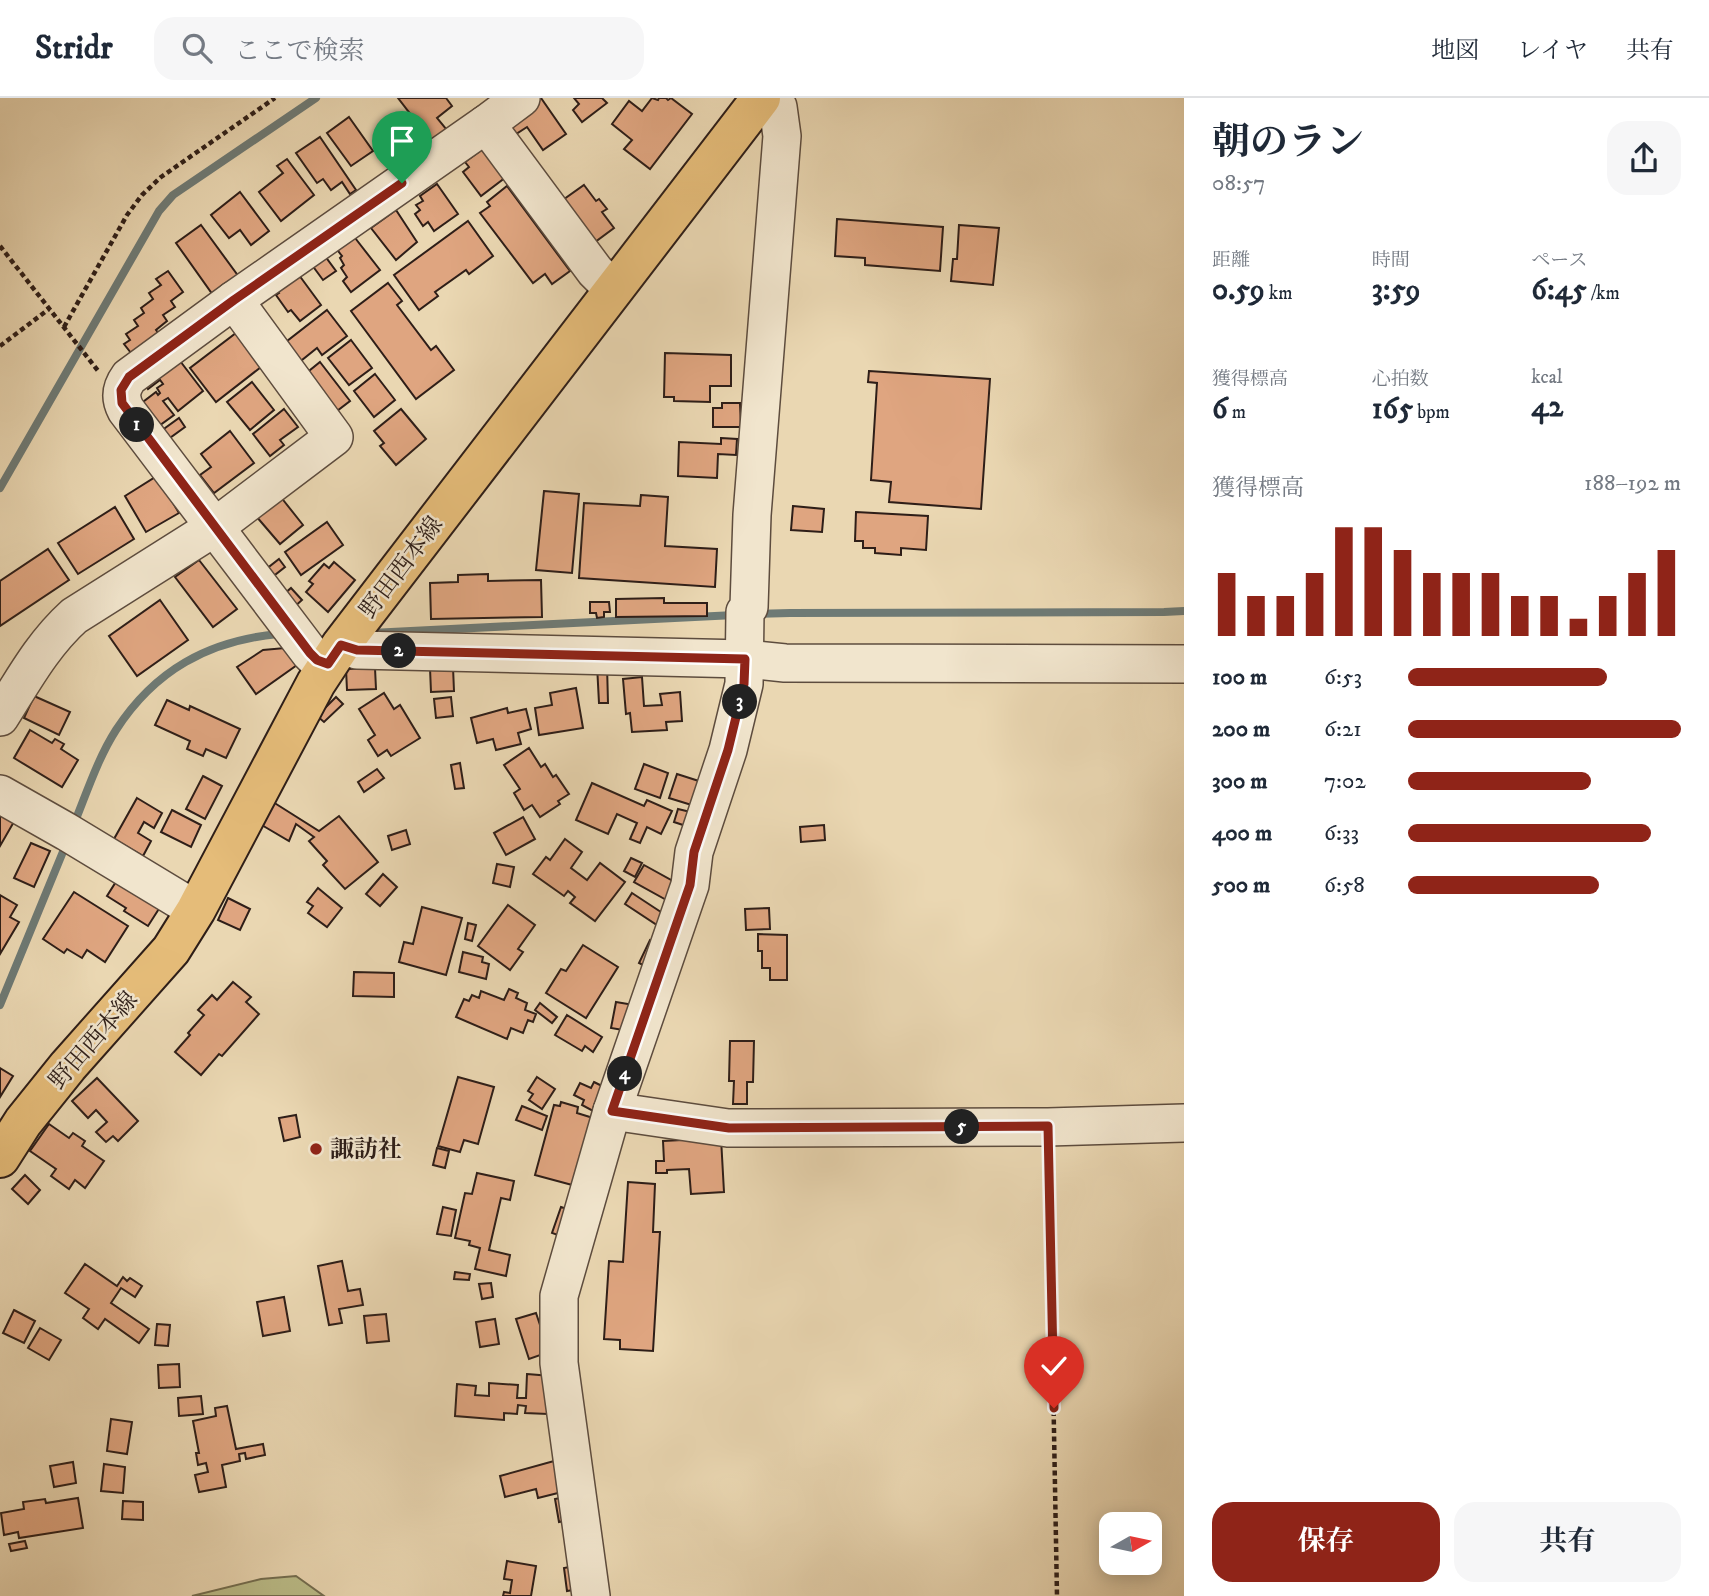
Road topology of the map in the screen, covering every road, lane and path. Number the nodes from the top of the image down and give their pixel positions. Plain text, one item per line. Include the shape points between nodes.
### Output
1 (275, 98) edge
2 (521, 98) edge
3 (761, 98) edge
4 (767, 98) edge
5 (486, 124) junction
6 (0, 246) edge
7 (616, 286) junction
8 (234, 300) junction
9 (49, 309) junction
10 (64, 327) junction
11 (0, 346) edge
12 (89, 360) dead end
13 (215, 527) junction
14 (335, 655) junction
15 (745, 659) junction
16 (1184, 664) edge
17 (0, 717) edge
18 (0, 794) edge
19 (196, 910) junction
20 (612, 1111) junction
21 (1184, 1123) edge
22 (1048, 1126) junction
23 (0, 1158) edge
24 (591, 1596) edge
25 (1057, 1596) edge

1 - 10 path via 142,195
2 - 5 street
3 - 7 main road, 野田西本線
4 - 15 street via 778,107 782,136
5 - 7 street via 595,271
5 - 8 street
6 - 9 path
7 - 14 main road, 野田西本線
8 - 13 street via 129,377 121,390 126,410
8 - 13 street via 334,437
9 - 10 path
9 - 11 path
10 - 12 path
13 - 14 street via 310,653 317,660
13 - 17 street via 74,616 47,644
14 - 15 street via 357,650
14 - 19 main road, 野田西本線
15 - 16 street via 785,663
15 - 20 street via 744,684 694,852 690,885
18 - 19 street
19 - 23 main road, 野田西本線 via 171,950 68,1066
20 - 22 street via 729,1128
20 - 24 street via 559,1296 559,1363
21 - 22 street
22 - 25 path

